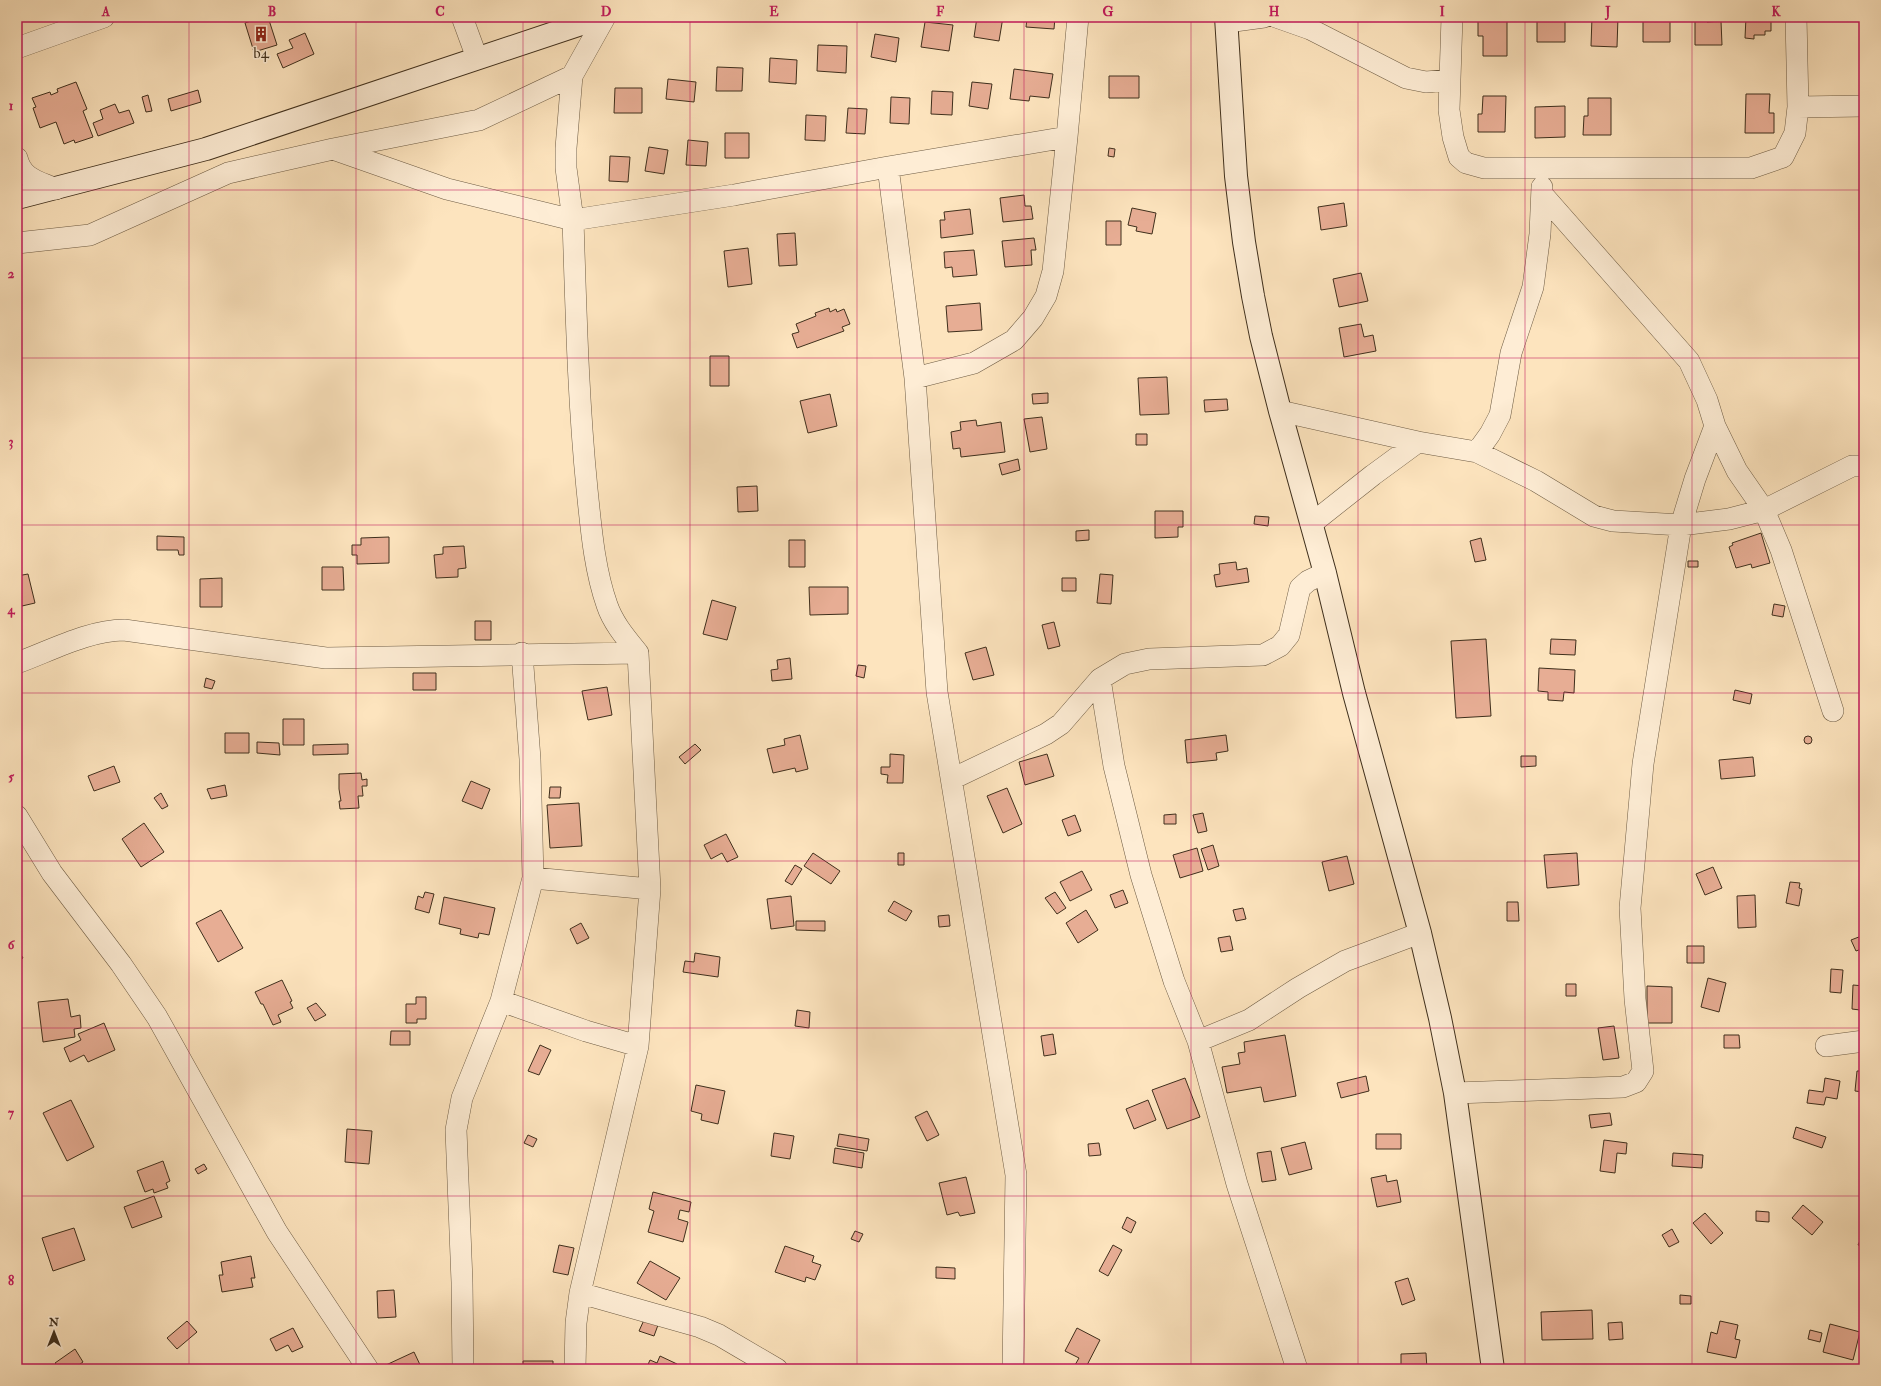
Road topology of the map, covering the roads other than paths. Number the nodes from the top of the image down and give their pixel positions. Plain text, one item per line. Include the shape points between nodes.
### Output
1 (104, 17) edge
2 (462, 17) edge
3 (602, 17) edge
4 (606, 17) edge
5 (1078, 17) edge
6 (1264, 17) edge
7 (1276, 17) edge
8 (1452, 17) edge
9 (1796, 17) edge
10 (1226, 20) edge
11 (17, 48) edge
12 (477, 58) junction
13 (572, 76) junction
14 (1450, 80) junction
15 (1864, 106) edge
16 (1798, 107) junction
17 (1067, 137) junction
18 (332, 149) junction
19 (17, 158) edge
20 (888, 167) junction
21 (1540, 169) junction
22 (56, 189) junction
23 (1542, 194) junction
24 (17, 198) edge
25 (573, 220) junction
26 (17, 243) edge
27 (915, 378) junction
28 (1280, 411) junction
29 (1715, 426) junction
30 (1418, 442) junction
31 (1477, 452) junction
32 (1860, 463) edge
33 (1764, 510) junction
34 (1311, 524) junction
35 (1681, 525) junction
36 (1325, 573) junction
37 (638, 653) junction
38 (522, 654) junction
39 (17, 663) edge
40 (1100, 679) junction
41 (1833, 711) dead end
42 (952, 779) junction
43 (17, 816) edge
44 (533, 878) junction
45 (650, 889) junction
46 (1420, 933) junction
47 (501, 1001) junction
48 (1198, 1041) junction
49 (1864, 1041) edge
50 (638, 1046) junction
51 (1826, 1046) dead end
52 (1455, 1093) junction
53 (580, 1293) junction
54 (368, 1369) edge
55 (463, 1369) edge
56 (576, 1369) edge
57 (777, 1369) edge
58 (1012, 1369) edge
59 (1297, 1369) edge
60 (1493, 1369) edge

1 - 11 street
2 - 12 street
3 - 12 street
4 - 13 street
5 - 17 street
6 - 10 street
7 - 14 street via 1310,29 1406,78 1426,82
8 - 14 street
9 - 16 street
10 - 28 street via 1236,176 1244,242 1261,336
12 - 22 street via 206,149
13 - 18 street via 479,120
13 - 25 street via 566,168
14 - 21 street via 1449,110 1459,157 1466,163 1484,168
15 - 16 street
16 - 21 street via 1795,133 1783,157 1751,168
17 - 20 street
17 - 27 street via 1053,271 1046,296 1033,318 1014,340 974,363
18 - 25 street via 446,189
18 - 26 street via 228,173 90,235
19 - 22 street via 24,174
20 - 25 street via 734,195
20 - 27 street
21 - 23 street
22 - 24 street
23 - 29 street via 1689,361 1707,400
23 - 31 street via 1533,287 1511,353 1500,415
25 - 37 street via 578,392 592,531 607,606 616,625
27 - 42 street via 938,692
28 - 30 street
28 - 34 street
29 - 33 street via 1737,471
29 - 35 street
30 - 31 street
30 - 34 street
31 - 35 street via 1536,481 1594,516 1613,521
32 - 33 street
33 - 35 street via 1729,519
33 - 41 street via 1781,550
34 - 36 street
35 - 52 street via 1643,764 1630,908 1635,999 1643,1070 1636,1082 1624,1087
36 - 40 street via 1300,588 1289,635 1280,646 1263,655 1149,659 1125,664
36 - 46 street via 1354,694
37 - 38 street
37 - 45 street
38 - 39 street via 311,657 109,630
38 - 44 street via 530,759
40 - 42 street via 1061,724 1046,734
40 - 48 street via 1114,766 1141,875 1174,981
42 - 58 street via 1016,1175
43 - 54 street via 52,873 121,964 157,1017 277,1232
44 - 45 street
44 - 47 street
45 - 50 street
46 - 48 street via 1345,961 1249,1020
46 - 52 street
47 - 50 street
47 - 55 street via 462,1098 456,1130
48 - 59 street via 1237,1184
49 - 51 street
50 - 53 street
52 - 60 street
53 - 56 street via 576,1323
53 - 57 street via 719,1335

